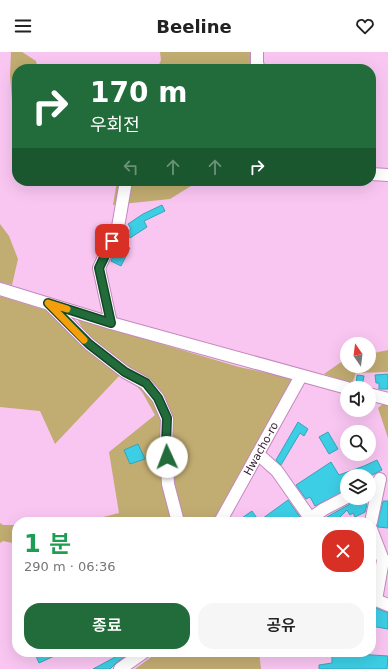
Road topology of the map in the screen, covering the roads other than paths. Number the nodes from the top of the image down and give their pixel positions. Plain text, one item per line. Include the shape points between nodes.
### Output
1 (258, 52) edge
2 (257, 64) edge
3 (376, 174) edge
4 (388, 175) edge
5 (125, 186) edge
6 (0, 289) edge
7 (48, 303) junction
8 (111, 323) junction
9 (301, 376) junction
10 (340, 386) edge
11 (376, 396) edge
12 (388, 399) edge
13 (258, 454) junction
14 (384, 477) edge
15 (340, 501) edge
16 (177, 517) edge
17 (223, 517) edge
18 (306, 517) edge
19 (312, 517) edge
20 (372, 517) edge
21 (376, 543) edge
22 (376, 600) edge
23 (376, 600) edge
24 (388, 605) edge
25 (137, 657) edge
26 (120, 669) edge

1 - 2 street
3 - 4 street
5 - 8 street via 118,227 99,268
6 - 7 street
7 - 8 street
7 - 16 street via 89,344 125,372 146,383 158,398 167,418 168,484
8 - 9 street
9 - 10 street
9 - 13 street, Hwacho-ro
11 - 12 street
13 - 17 street, Hwacho-ro
13 - 18 street via 277,471
14 - 20 street
15 - 19 street
21 - 23 street via 382,560
22 - 24 street
25 - 26 street

